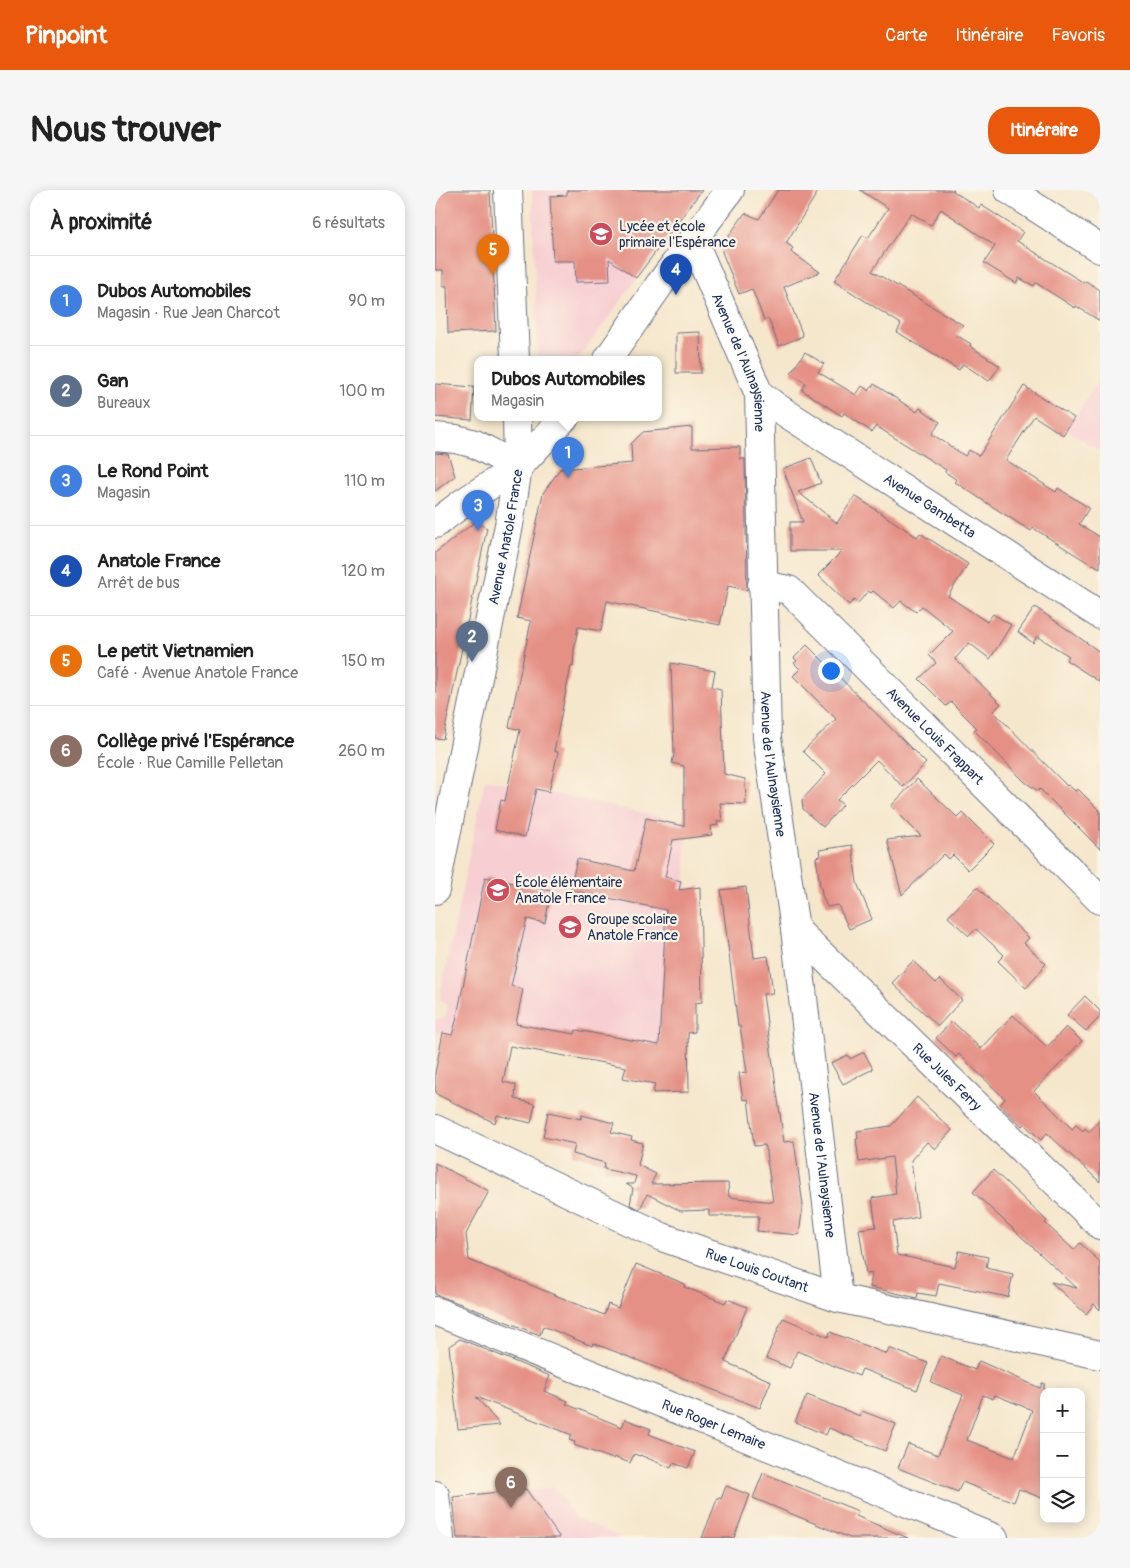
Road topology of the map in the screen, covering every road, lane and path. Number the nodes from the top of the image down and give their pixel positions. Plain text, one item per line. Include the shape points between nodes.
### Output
1 (508, 190) edge
2 (730, 190) edge
3 (1009, 190) edge
4 (693, 240) junction
5 (1100, 249) edge
6 (515, 356) edge
7 (610, 356) edge
8 (759, 394) junction
9 (517, 421) edge
10 (561, 421) edge
11 (435, 437) edge
12 (519, 467) junction
13 (435, 524) edge
14 (762, 584) junction
15 (1100, 615) edge
16 (435, 890) edge
17 (1100, 900) edge
18 (795, 929) junction
19 (435, 1129) edge
20 (1100, 1224) edge
21 (839, 1298) junction
22 (435, 1310) edge
23 (1100, 1355) edge
24 (435, 1495) edge
25 (440, 1538) edge
26 (994, 1538) edge

1 - 6 street
2 - 4 street
3 - 5 street
4 - 7 street
4 - 8 street, Avenue de l'Aulnaysienne
8 - 14 street, Avenue de l'Aulnaysienne
8 - 15 street, Avenue Gambetta
9 - 12 street, Avenue Anatole France
10 - 12 street
11 - 12 street via 475,444
12 - 13 street
12 - 16 street, Avenue Anatole France
14 - 17 street, Avenue Louis Frappart via 789,590
14 - 18 street, Avenue de l'Aulnaysienne via 767,738
18 - 20 street, Rue Jules Ferry
18 - 21 street, Avenue de l'Aulnaysienne
19 - 21 street, Rue Louis Coutant via 662,1237
21 - 23 street, Rue Louis Coutant
22 - 26 street, Rue Roger Lemaire
24 - 25 street

